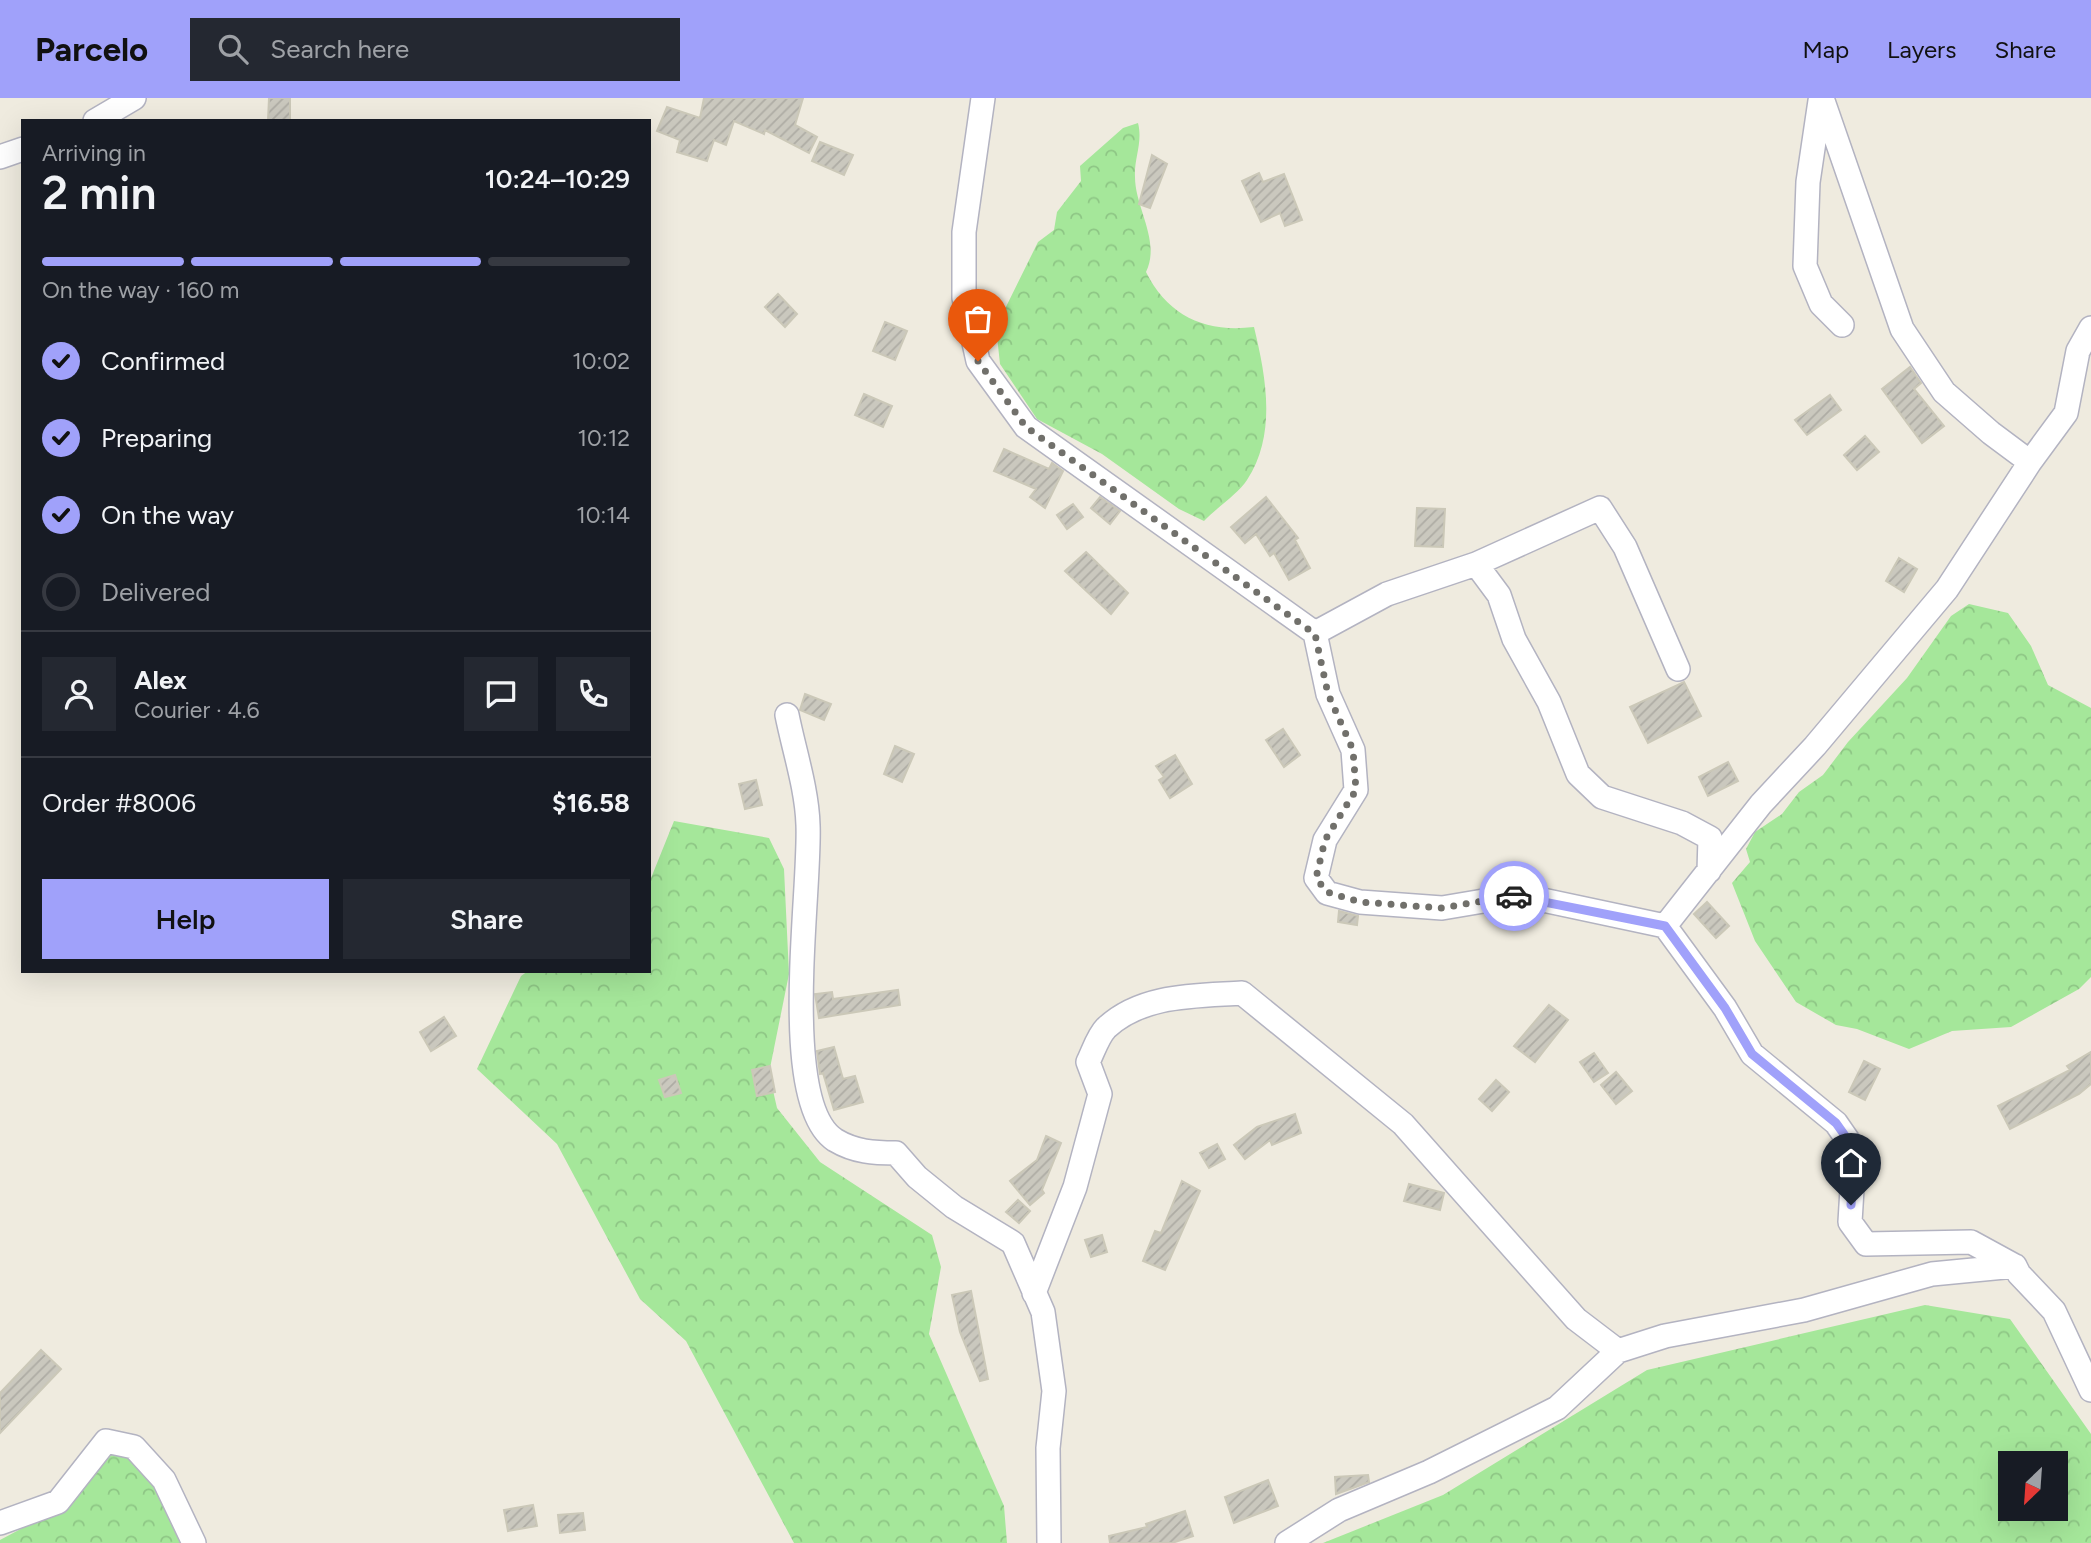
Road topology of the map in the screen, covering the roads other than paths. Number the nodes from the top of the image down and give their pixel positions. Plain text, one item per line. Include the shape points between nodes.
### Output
1 (134, 98) edge
2 (983, 98) edge
3 (1821, 98) edge
4 (98, 119) edge
5 (21, 150) edge
6 (0, 157) edge
7 (1842, 325) dead end
8 (2091, 328) edge
9 (2030, 462) junction
10 (1476, 564) junction
11 (1315, 634) junction
12 (1678, 669) dead end
13 (787, 715) dead end
14 (1709, 871) junction
15 (1665, 926) junction
16 (2015, 1266) junction
17 (1034, 1293) junction
18 (1618, 1351) junction
19 (2091, 1390) edge
20 (0, 1523) edge
21 (194, 1543) edge
22 (1049, 1543) edge
23 (1287, 1543) edge

1 - 4 street
2 - 11 street via 964,232 964,298 978,361 1026,427
3 - 7 street via 1808,182 1805,266 1821,304
3 - 9 street via 1902,329 1944,391
5 - 6 street
8 - 9 street via 2078,351 2066,413
9 - 14 street via 1947,589
10 - 11 street via 1388,594
10 - 12 street via 1600,508 1625,547
10 - 14 street via 1499,595 1514,639 1549,702 1578,774 1602,797 1682,823 1710,838
11 - 15 street via 1328,694 1353,750 1356,790 1325,840 1316,878 1327,892 1360,902 1441,908 1519,895
13 - 17 street via 808,823 802,1058 811,1108 833,1139 864,1153 896,1153 954,1207 1013,1243
14 - 15 street
15 - 16 street via 1725,1008 1752,1054 1836,1123 1863,1161 1852,1189 1850,1222 1866,1244 1970,1242
16 - 18 street via 1932,1274 1804,1310 1665,1336
16 - 19 street via 2053,1311
17 - 18 street via 1074,1187 1100,1094 1088,1062 1104,1030 1133,1009 1181,996 1242,993 1403,1124 1576,1319
17 - 22 street via 1042,1312 1055,1391 1048,1448
18 - 23 street via 1557,1408 1429,1472 1339,1510
20 - 21 street via 58,1502 106,1441 134,1447 164,1480

